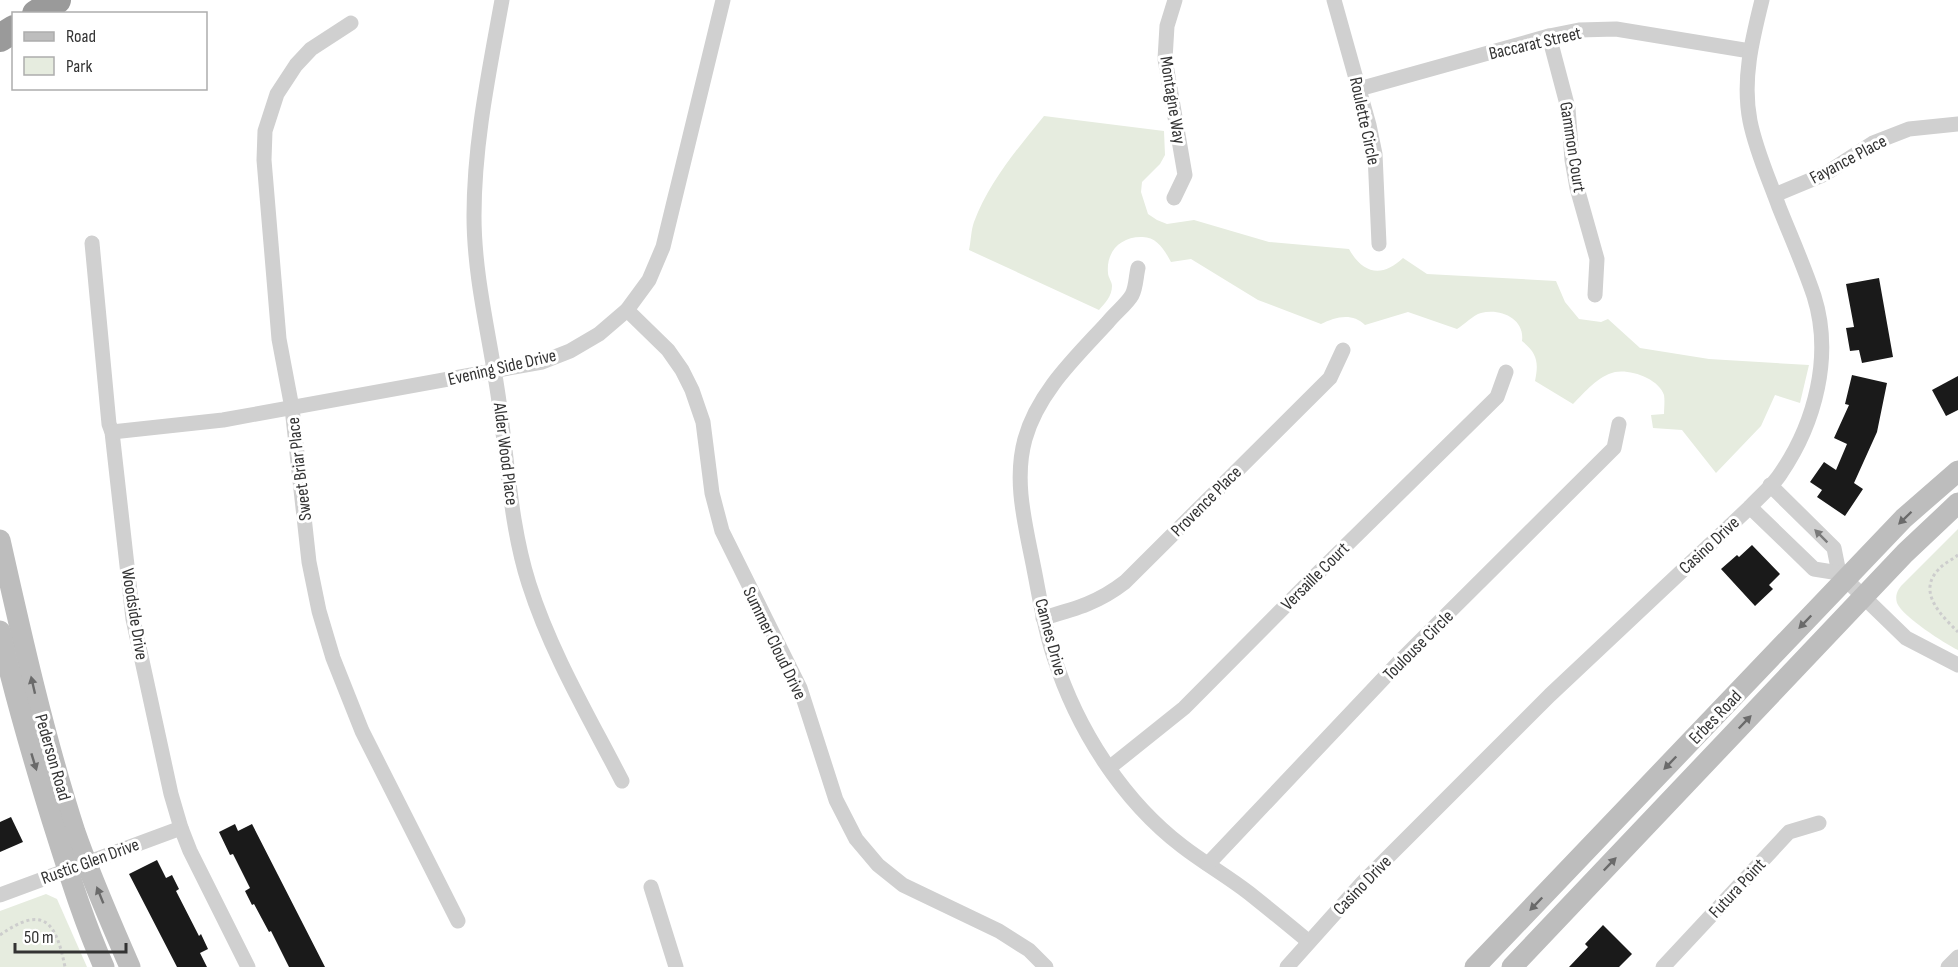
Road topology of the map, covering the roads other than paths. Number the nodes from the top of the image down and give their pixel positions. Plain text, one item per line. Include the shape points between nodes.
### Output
1 (57, 0) edge
2 (502, 0) edge
3 (723, 0) edge
4 (1175, 0) edge
5 (1334, 0) edge
6 (1762, 0) edge
7 (39, 12) edge
8 (351, 23) dead end
9 (1549, 36) junction
10 (1750, 51) junction
11 (1359, 89) junction
12 (1958, 124) edge
13 (1775, 195) junction
14 (1174, 198) dead end
15 (93, 243) dead end
16 (1379, 244) dead end
17 (1138, 268) dead end
18 (1595, 294) dead end
19 (627, 310) junction
20 (1343, 350) dead end
21 (496, 371) junction
22 (1506, 372) dead end
23 (292, 408) junction
24 (1619, 424) dead end
25 (112, 432) junction
26 (1958, 471) edge
27 (1770, 485) junction
28 (1958, 503) edge
29 (1750, 507) junction
30 (0, 540) edge
31 (1842, 577) junction
32 (1863, 597) junction
33 (1043, 618) junction
34 (0, 631) edge
35 (1958, 665) edge
36 (1109, 768) junction
37 (622, 781) dead end
38 (1819, 823) dead end
39 (181, 828) junction
40 (1208, 864) junction
41 (77, 865) junction
42 (651, 887) dead end
43 (0, 895) edge
44 (458, 921) dead end
45 (1309, 942) junction
46 (1958, 957) edge
47 (104, 967) edge
48 (130, 967) edge
49 (248, 967) edge
50 (676, 967) edge
51 (1046, 967) edge
52 (1287, 967) edge
53 (1475, 967) edge
54 (1512, 967) edge
55 (1663, 967) edge
56 (1948, 967) edge

1 - 7 highway
2 - 21 street, Alder Wood Place via 482,110 474,217 476,257
3 - 19 street, Evening Side Drive via 663,247 649,280
4 - 14 street, Montagne Way via 1167,26 1165,58 1185,175
5 - 11 street, Roulette Circle
6 - 10 street, Casino Drive
8 - 23 street, Sweet Briar Place via 311,49 296,65 277,94 265,131 279,339
9 - 10 street, Baccarat Street via 1616,29
9 - 11 street, Baccarat Street
9 - 18 street, Gammon Court via 1568,108 1577,188 1597,259
10 - 13 street, Casino Drive via 1750,120
11 - 16 street, Roulette Circle via 1375,154
12 - 13 street, Fayance Place via 1909,129 1874,143 1825,174
13 - 27 street, Casino Drive via 1815,298 1821,365 1815,405 1806,428 1780,475
15 - 25 street, Woodside Drive
17 - 33 street, Cannes Drive via 1132,294 1054,382 1025,439 1020,494
19 - 21 street, Evening Side Drive via 599,334 570,351 542,362
19 - 51 street, Summer Cloud Drive via 668,350 692,390 703,422 712,493 722,531 800,688 836,800 856,839 878,865 903,885 999,931 1029,950
20 - 33 street, Provence Place via 1330,378 1125,582 1089,605
21 - 23 street, Evening Side Drive
21 - 37 street, Alder Wood Place via 515,524 528,583 552,643
22 - 36 street, Versaille Court via 1497,397 1184,708
23 - 25 street, Evening Side Drive
23 - 44 street, Sweet Briar Place via 309,562 333,658 362,731
24 - 40 street, Toulouse Circle via 1614,448 1401,660
25 - 39 street, Woodside Drive via 133,619
26 -> 31 main road, Erbes Road
27 - 29 street, Casino Drive
31 -> 27 street via 1834,548
28 - 32 main road, Erbes Road
29 - 31 street via 1814,569
29 - 45 street, Casino Drive via 1550,695 1363,882
41 -> 30 main road, Pederson Road
31 - 32 street
31 -> 53 main road, Erbes Road
32 - 35 street via 1906,638
54 -> 32 main road, Erbes Road
33 - 36 street, Cannes Drive via 1067,694
34 -> 41 main road, Pederson Road via 17,706
36 - 40 street, Cannes Drive via 1155,822
38 - 55 street, Futura Point via 1790,832
39 - 41 street, Rustic Glen Drive
39 - 49 street, Woodside Drive
40 - 45 street, Cannes Drive
41 - 43 street, Rustic Glen Drive
41 - 47 main road, Pederson Road
48 -> 41 main road, Pederson Road
42 - 50 street
45 - 52 street, Casino Drive
46 - 56 street

